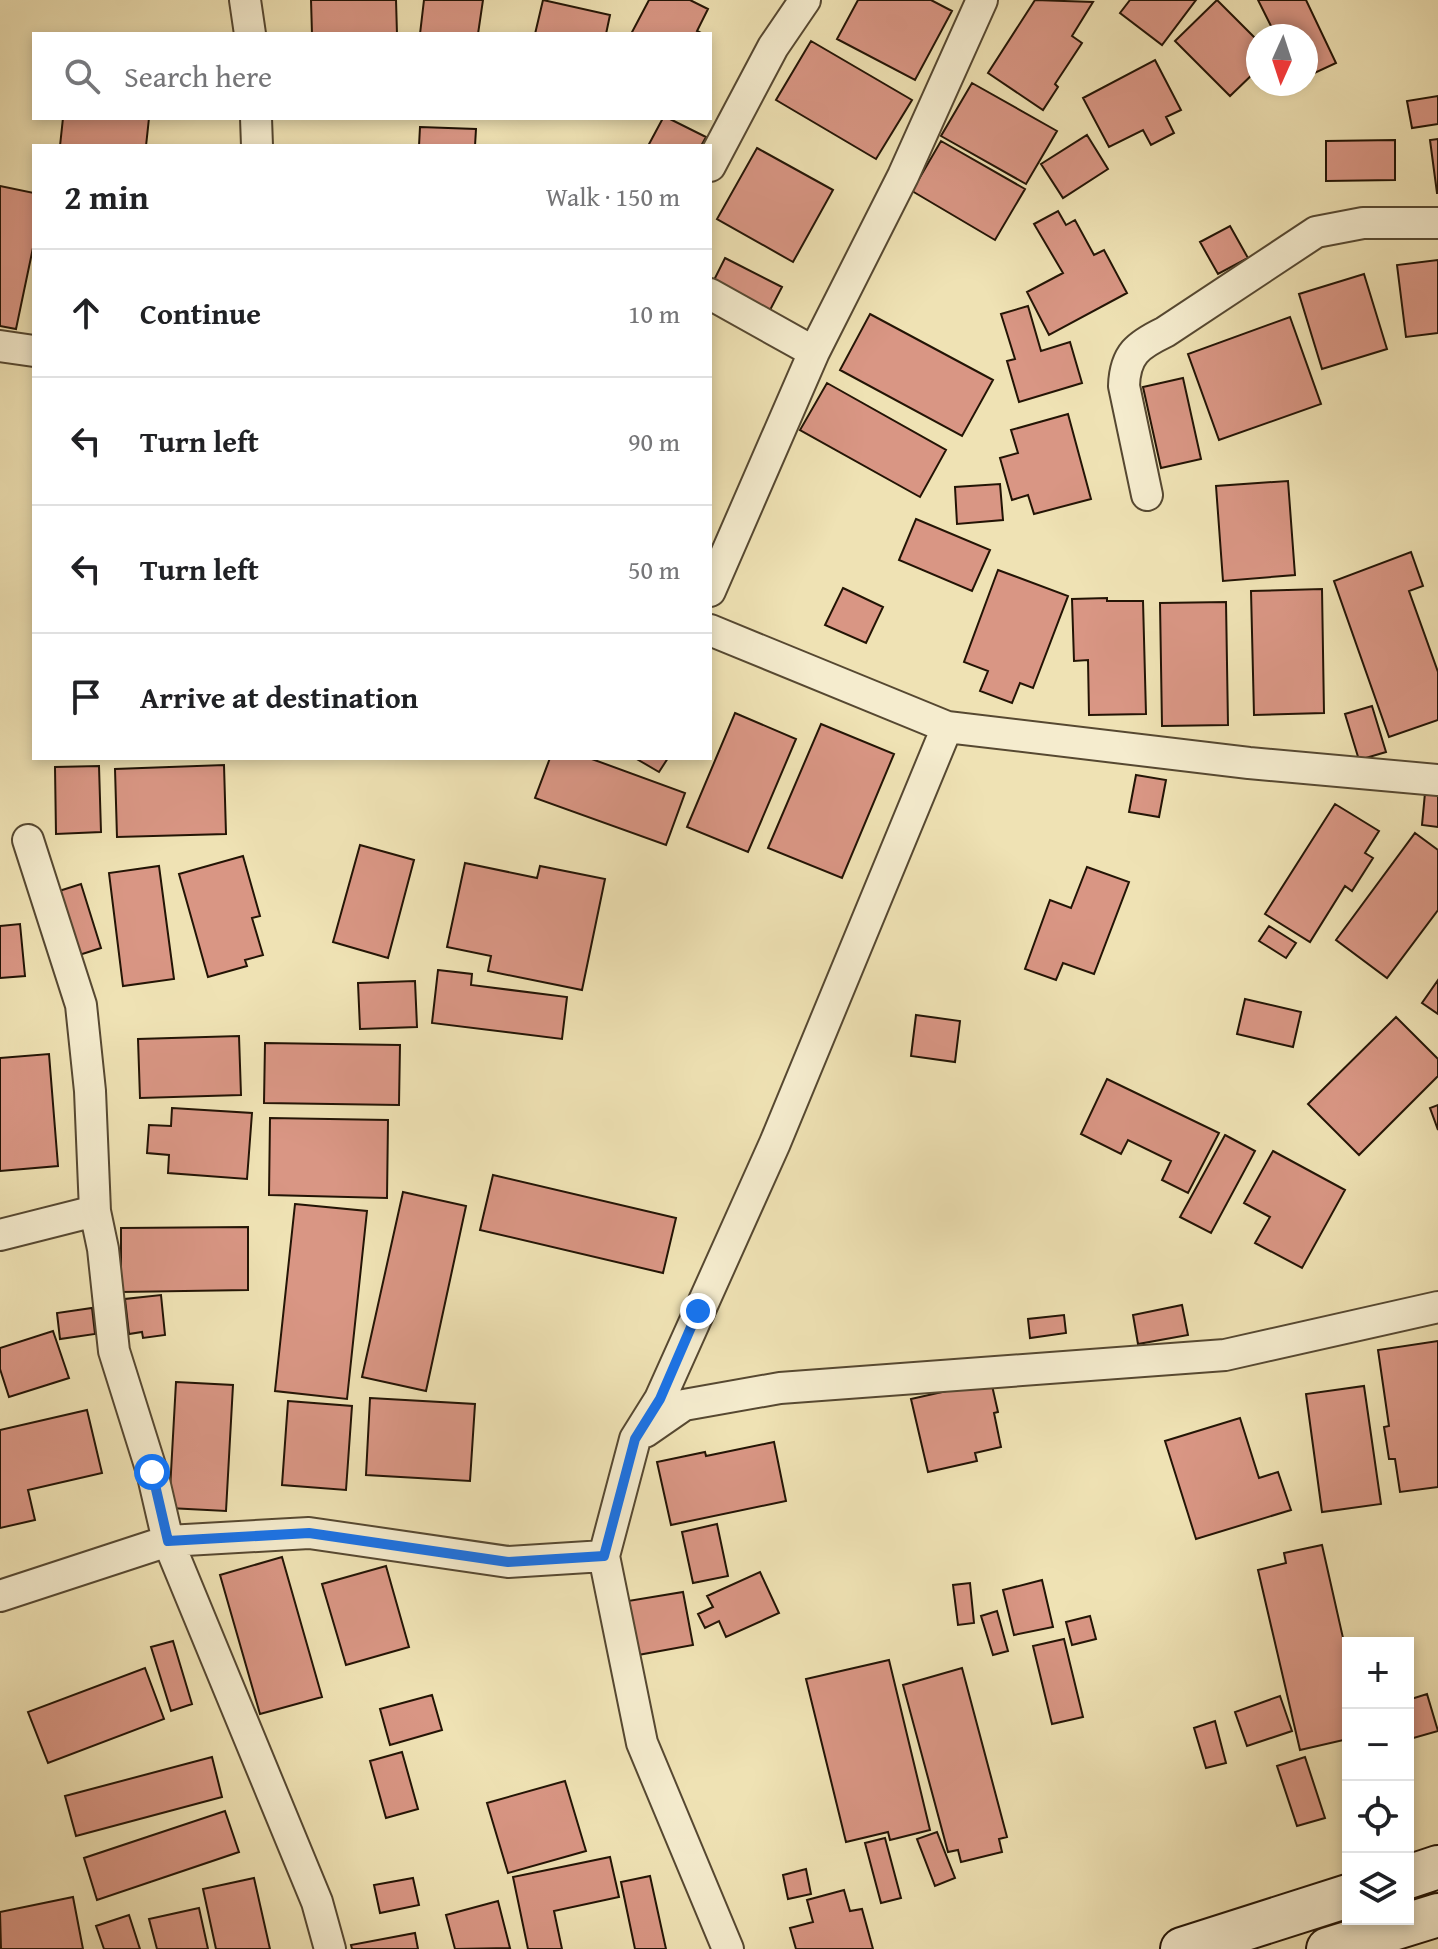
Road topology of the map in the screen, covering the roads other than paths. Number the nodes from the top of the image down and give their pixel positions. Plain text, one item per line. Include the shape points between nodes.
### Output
1 (245, 0) edge
2 (805, 0) edge
3 (982, 0) edge
4 (250, 32) edge
5 (256, 120) edge
6 (257, 144) edge
7 (712, 162) edge
8 (1438, 223) edge
9 (712, 295) edge
10 (0, 346) edge
11 (32, 351) edge
12 (814, 352) junction
13 (1147, 495) dead end
14 (712, 586) edge
15 (712, 631) edge
16 (947, 727) junction
17 (1438, 780) edge
18 (28, 840) dead end
19 (95, 1211) junction
20 (0, 1235) edge
21 (1438, 1307) edge
22 (635, 1439) junction
23 (168, 1541) junction
24 (604, 1556) junction
25 (0, 1596) edge
26 (1438, 1867) edge
27 (1414, 1875) edge
28 (1342, 1898) edge
29 (1438, 1915) edge
30 (330, 1949) edge
31 (728, 1949) edge
32 (1182, 1949) edge
33 (1328, 1949) edge

1 - 4 street
2 - 7 street via 773,47
3 - 12 street via 903,176
5 - 6 street
8 - 13 street via 1363,223 1316,232 1139,344 1125,369 1124,386
9 - 12 street
10 - 11 street
12 - 14 street
15 - 16 street
16 - 17 street
16 - 22 street via 775,1143 660,1399
18 - 19 street via 81,1005
19 - 20 street
19 - 23 street via 114,1351
21 - 22 street via 1225,1355 780,1388 684,1405
22 - 24 street
23 - 24 street via 309,1533 508,1562
23 - 25 street
23 - 30 street via 317,1902
24 - 31 street via 642,1743
26 - 27 main road
28 - 32 main road
29 - 33 main road

